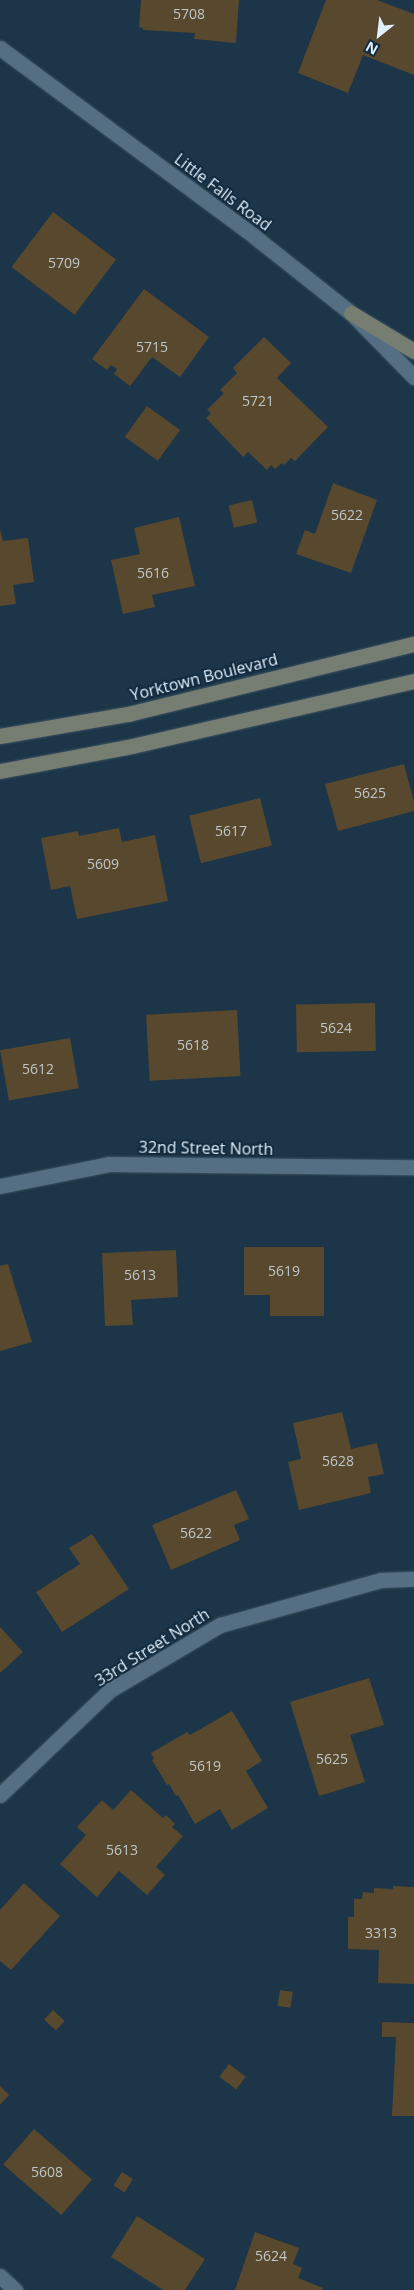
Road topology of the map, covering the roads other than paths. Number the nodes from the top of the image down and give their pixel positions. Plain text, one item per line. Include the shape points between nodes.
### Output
1 (0, 48) edge
2 (351, 313) junction
3 (414, 350) edge
4 (414, 377) edge
5 (414, 644) edge
6 (414, 681) edge
7 (0, 736) edge
8 (0, 771) edge
9 (414, 1167) edge
10 (0, 1186) edge
11 (414, 1579) edge
12 (0, 1795) edge
13 (0, 2276) edge
14 (15, 2290) edge

1 - 2 street, Little Falls Road via 255,237
2 - 3 street
2 - 4 street, Little Falls Road
5 - 7 street, Yorktown Boulevard via 128,714
6 - 8 street via 132,746
9 - 10 street, 32nd Street North via 109,1164
11 - 12 street, 33rd Street North via 381,1580 220,1625 110,1690
13 - 14 street

